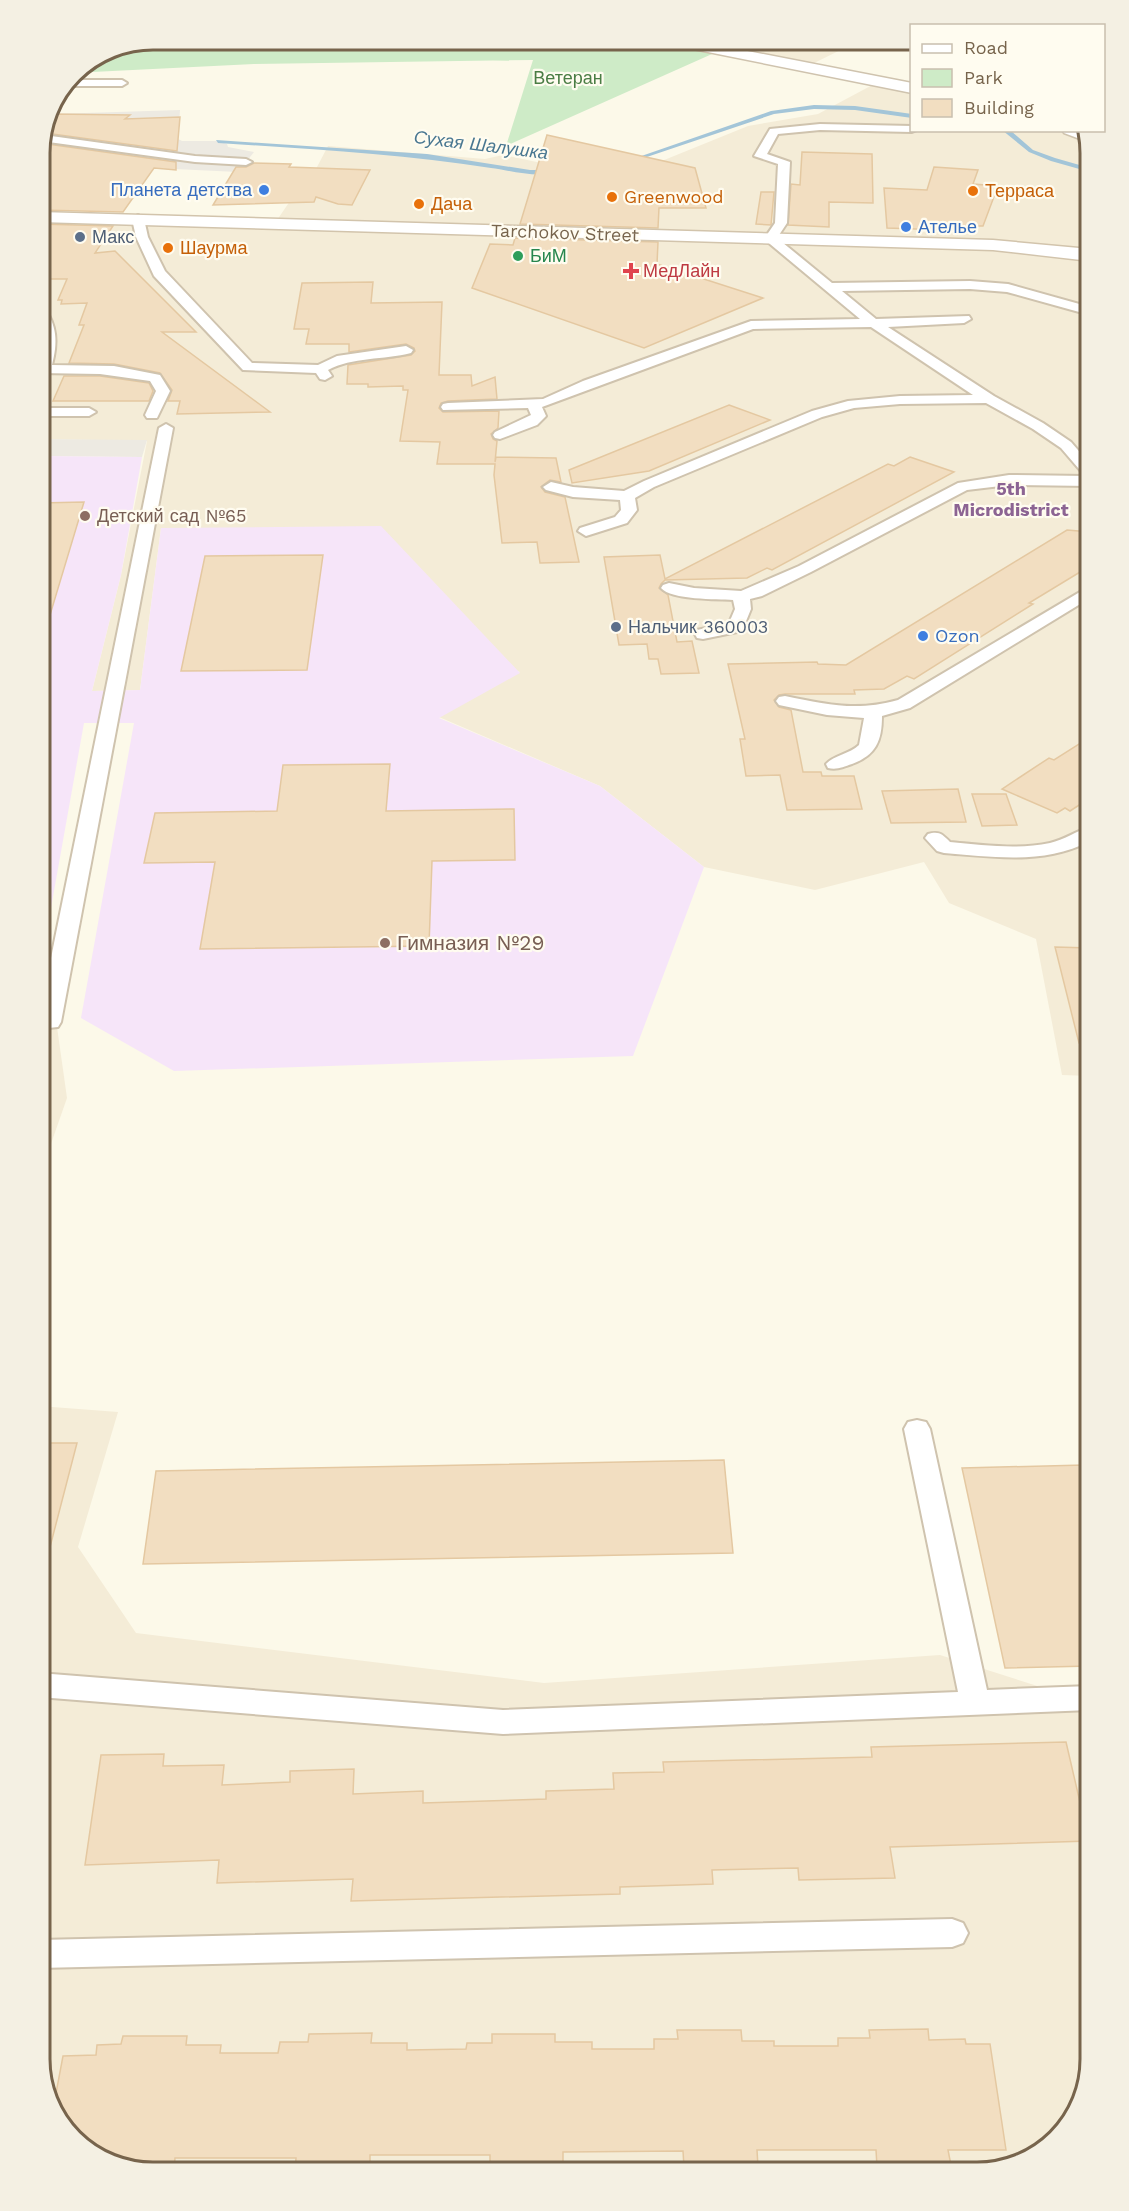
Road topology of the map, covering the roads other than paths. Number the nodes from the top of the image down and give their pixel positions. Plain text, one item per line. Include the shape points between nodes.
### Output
1 (719, 50) edge
2 (77, 83) edge
3 (122, 83) dead end
4 (910, 88) edge
5 (910, 129) edge
6 (51, 139) edge
7 (246, 162) dead end
8 (50, 217) edge
9 (138, 219) junction
10 (770, 239) junction
11 (1080, 254) edge
12 (828, 287) junction
13 (1080, 308) edge
14 (964, 319) dead end
15 (872, 322) junction
16 (406, 350) dead end
17 (50, 369) edge
18 (989, 399) junction
19 (533, 404) junction
20 (448, 407) dead end
21 (50, 412) edge
22 (89, 412) dead end
23 (500, 435) dead end
24 (1080, 462) edge
25 (1080, 480) edge
26 (551, 487) dead end
27 (627, 496) junction
28 (586, 531) dead end
29 (669, 588) dead end
30 (741, 596) junction
31 (1080, 597) edge
32 (703, 634) dead end
33 (785, 701) dead end
34 (873, 713) junction
35 (835, 764) dead end
36 (935, 838) dead end
37 (1080, 840) edge
38 (50, 1022) edge
39 (916, 1429) dead end
40 (50, 1686) edge
41 (1080, 1698) edge
42 (975, 1703) junction
43 (952, 1933) dead end
44 (50, 1954) edge

1 - 4 main road
2 - 3 lane
5 - 10 lane via 820,127 774,131 760,156 784,162 781,223
6 - 7 lane
8 - 9 main road, Tarchokov Street
9 - 10 main road, Tarchokov Street
9 - 16 lane via 159,273 248,367 322,373 337,360
10 - 11 main road, Tarchokov Street via 993,245
10 - 12 lane
12 - 13 lane via 1008,288
12 - 15 lane
14 - 15 lane
15 - 18 lane
15 - 19 lane via 751,325 545,403
17 - 38 lane via 127,370 155,378 163,391
18 - 24 lane via 1038,426
18 - 27 lane via 853,404 817,414
19 - 20 lane
19 - 23 lane via 539,416
21 - 22 lane
25 - 30 lane via 1009,480 963,486 806,569
26 - 27 lane
27 - 28 lane via 630,510 621,520
29 - 30 lane
30 - 32 lane via 743,609 736,627
31 - 34 lane via 904,704
33 - 34 lane via 827,710
34 - 35 lane via 873,738 861,754
36 - 37 lane via 944,847 994,852 1037,851
39 - 42 lane
40 - 42 lane via 503,1722
41 - 42 lane
43 - 44 lane

